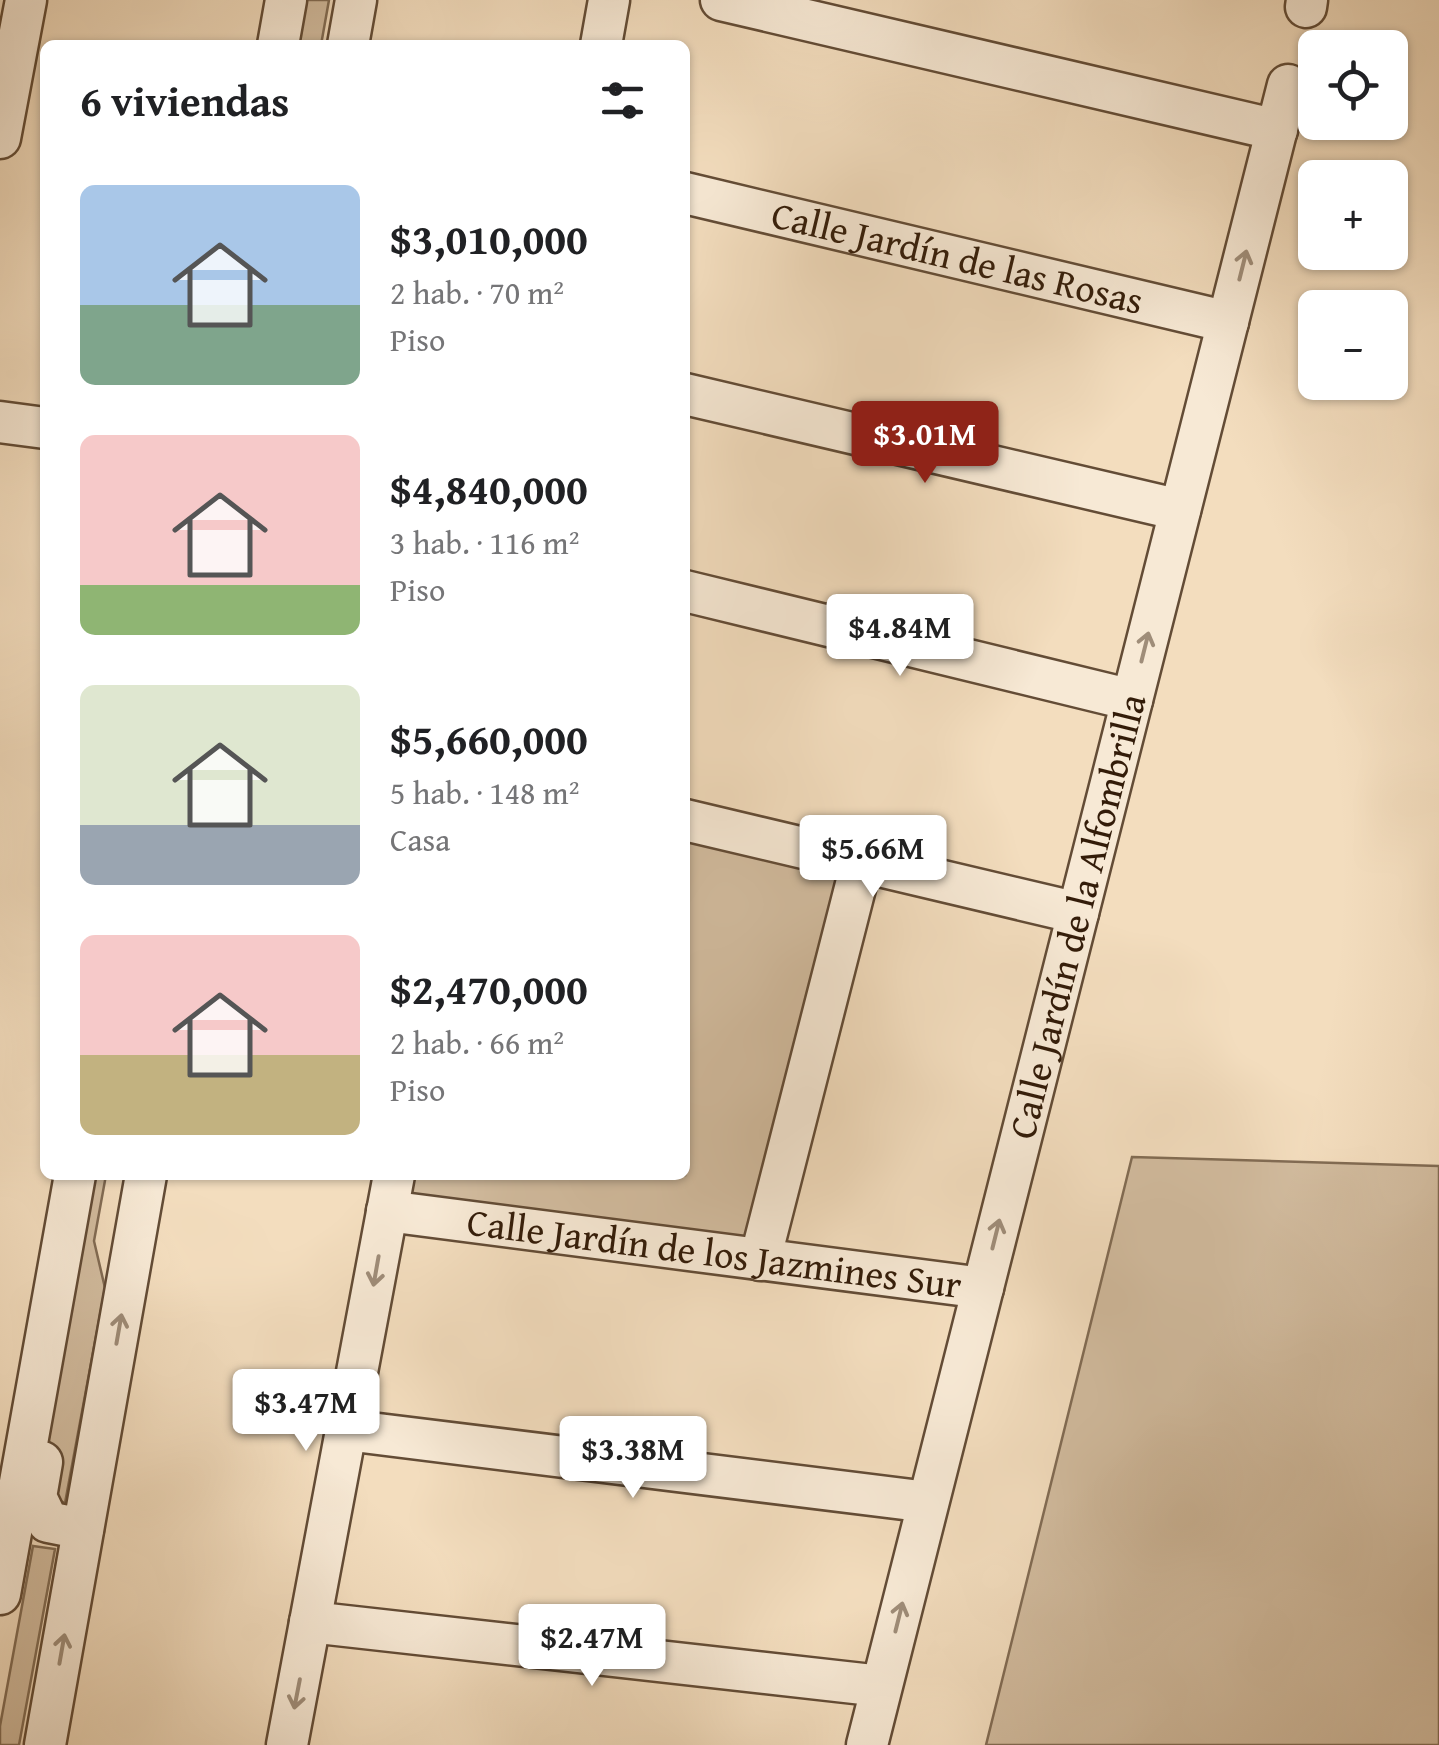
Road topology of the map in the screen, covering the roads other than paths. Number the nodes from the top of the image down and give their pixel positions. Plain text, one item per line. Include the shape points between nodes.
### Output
1 (26, 0) edge
2 (286, 0) edge
3 (356, 0) edge
4 (609, 0) edge
5 (722, 0) edge
6 (279, 40) edge
7 (349, 40) edge
8 (602, 40) edge
9 (1288, 85) dead end
10 (1277, 130) junction
11 (0, 135) edge
12 (690, 194) edge
13 (1228, 322) junction
14 (690, 395) edge
15 (0, 422) edge
16 (40, 427) edge
17 (1180, 510) junction
18 (690, 592) edge
19 (1132, 700) junction
20 (690, 821) edge
21 (862, 861) junction
22 (1078, 912) junction
23 (74, 1180) edge
24 (125, 1180) edge
25 (145, 1180) edge
26 (390, 1193) edge
27 (135, 1239) junction
28 (760, 1260) junction
29 (983, 1288) junction
30 (40, 1371) junction
31 (346, 1430) junction
32 (928, 1502) junction
33 (83, 1530) junction
34 (0, 1594) edge
35 (310, 1622) junction
36 (882, 1686) junction
37 (44, 1745) edge
38 (288, 1745) edge
39 (866, 1745) edge

1 - 11 street
2 - 6 street
3 - 7 street
4 - 8 street
5 - 10 street
9 - 10 street, Calle Jardín de la Alfombrilla
13 -> 10 street, Calle Jardín de la Alfombrilla
12 - 13 street, Calle Jardín de las Rosas
13 - 17 street, Calle Jardín de la Alfombrilla
14 - 17 street
15 - 16 street
19 -> 17 street, Calle Jardín de la Alfombrilla
18 - 19 street
19 - 22 street, Calle Jardín de la Alfombrilla
20 - 21 street
21 - 22 street
21 - 28 street
29 -> 22 street, Calle Jardín de la Alfombrilla
23 - 30 street
24 - 27 street via 123,1208
25 - 27 street
26 - 28 street, Calle Jardín de los Jazmines Sur
26 -> 31 street
33 -> 27 street
28 - 29 street, Calle Jardín de los Jazmines Sur
29 - 32 street, Calle Jardín de la Alfombrilla
30 - 33 street via 52,1395 36,1498 48,1522
30 - 34 street
31 - 32 street
31 - 35 street
36 -> 32 street, Calle Jardín de la Alfombrilla
37 -> 33 street
35 - 36 street
35 -> 38 street
36 - 39 street, Calle Jardín de la Alfombrilla

